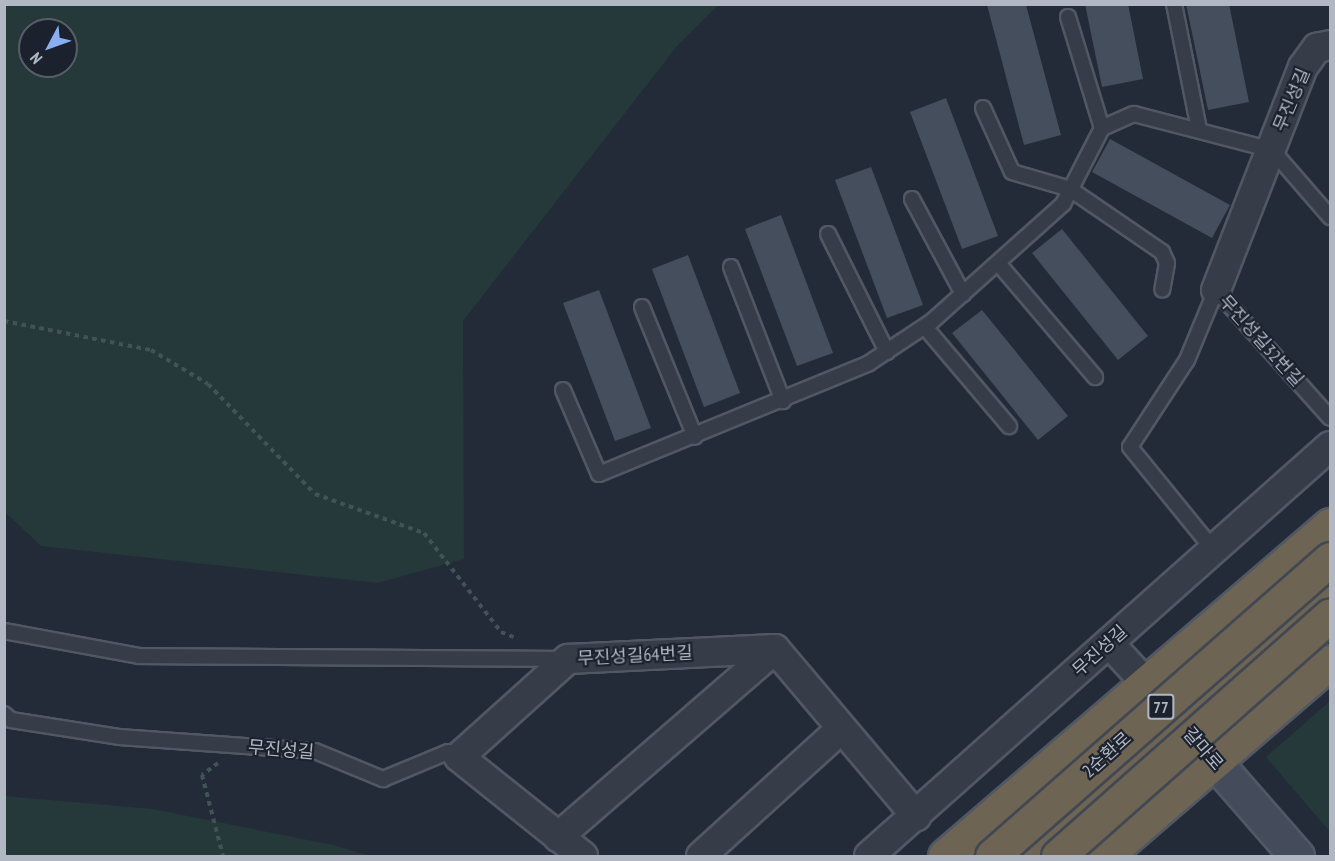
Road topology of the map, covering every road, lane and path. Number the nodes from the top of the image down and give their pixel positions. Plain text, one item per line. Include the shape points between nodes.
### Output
1 (1174, 4) edge
2 (1068, 17) dead end
3 (1330, 45) edge
4 (983, 108) dead end
5 (1102, 128) junction
6 (1199, 129) junction
7 (1272, 150) junction
8 (1070, 189) junction
9 (912, 199) dead end
10 (1330, 217) edge
11 (828, 234) dead end
12 (998, 263) junction
13 (731, 267) dead end
14 (1162, 290) dead end
15 (1216, 290) junction
16 (963, 294) junction
17 (642, 307) dead end
18 (4, 321) edge
19 (925, 327) junction
20 (887, 352) junction
21 (1095, 377) dead end
22 (563, 390) dead end
23 (783, 401) junction
24 (1330, 418) edge
25 (1009, 426) dead end
26 (695, 437) junction
27 (1330, 446) edge
28 (1330, 525) edge
29 (1212, 548) junction
30 (1330, 559) edge
31 (1330, 580) edge
32 (1330, 615) edge
33 (4, 631) edge
34 (1109, 643) junction
35 (530, 644) dead end
36 (775, 649) junction
37 (568, 659) junction
38 (1330, 662) edge
39 (1144, 681) junction
40 (4, 714) edge
41 (1177, 719) junction
42 (840, 730) junction
43 (238, 747) junction
44 (459, 757) junction
45 (1216, 764) junction
46 (1170, 803) junction
47 (916, 816) junction
48 (558, 837) junction
49 (1056, 845) edge
50 (223, 856) edge
51 (583, 856) edge
52 (700, 856) edge
53 (869, 856) edge
54 (945, 856) edge
55 (992, 856) edge
56 (1027, 856) edge
57 (1105, 856) edge
58 (1297, 856) edge

1 - 6 lane
2 - 5 lane
3 - 7 street, 무진성길 via 1317,48 1304,67
4 - 8 lane via 1012,172 1025,179
5 - 6 lane via 1134,114
5 - 8 lane
6 - 7 lane
7 - 10 lane, 무진성길
7 - 15 street
8 - 12 lane via 1063,204
8 - 14 lane via 1162,252 1167,262
9 - 16 lane
11 - 20 lane
12 - 16 lane
12 - 21 lane
13 - 23 lane
15 - 24 lane, 무진성길32번길
15 - 29 lane, 무진성길32번길 via 1187,360 1130,447
16 - 19 lane
17 - 26 lane
18 - 35 path via 151,351 208,384 315,494 424,533 501,632
19 - 20 lane
19 - 25 lane
20 - 23 lane
22 - 26 lane via 599,474
23 - 26 lane
27 - 29 street, 무진성길
28 - 39 highway
29 - 34 street, 무진성길
30 - 55 highway, 2순환로 / 77, bridge
31 - 41 highway
32 - 49 highway, 77, bridge
33 - 37 lane via 139,656
34 - 39 street, 갈마로
34 - 47 street, 무진성길
36 - 37 street, 무진성길64번길
36 - 42 street
36 - 48 street
37 - 44 street, 무진성길64번길
38 - 45 highway
39 - 41 street, 갈마로
39 - 54 highway
40 - 43 lane, 무진성길 via 11,720 120,737
41 - 45 street, 갈마로
41 - 49 highway
42 - 47 street
42 - 52 street
43 - 44 lane, 무진성길 via 315,751 383,779 448,752
43 - 50 path via 202,776
44 - 48 street
45 - 46 highway
45 - 58 street, 갈마로
46 - 49 highway via 1076,821
46 - 57 highway
47 - 53 street, 무진성길
48 - 51 street
49 - 56 highway

